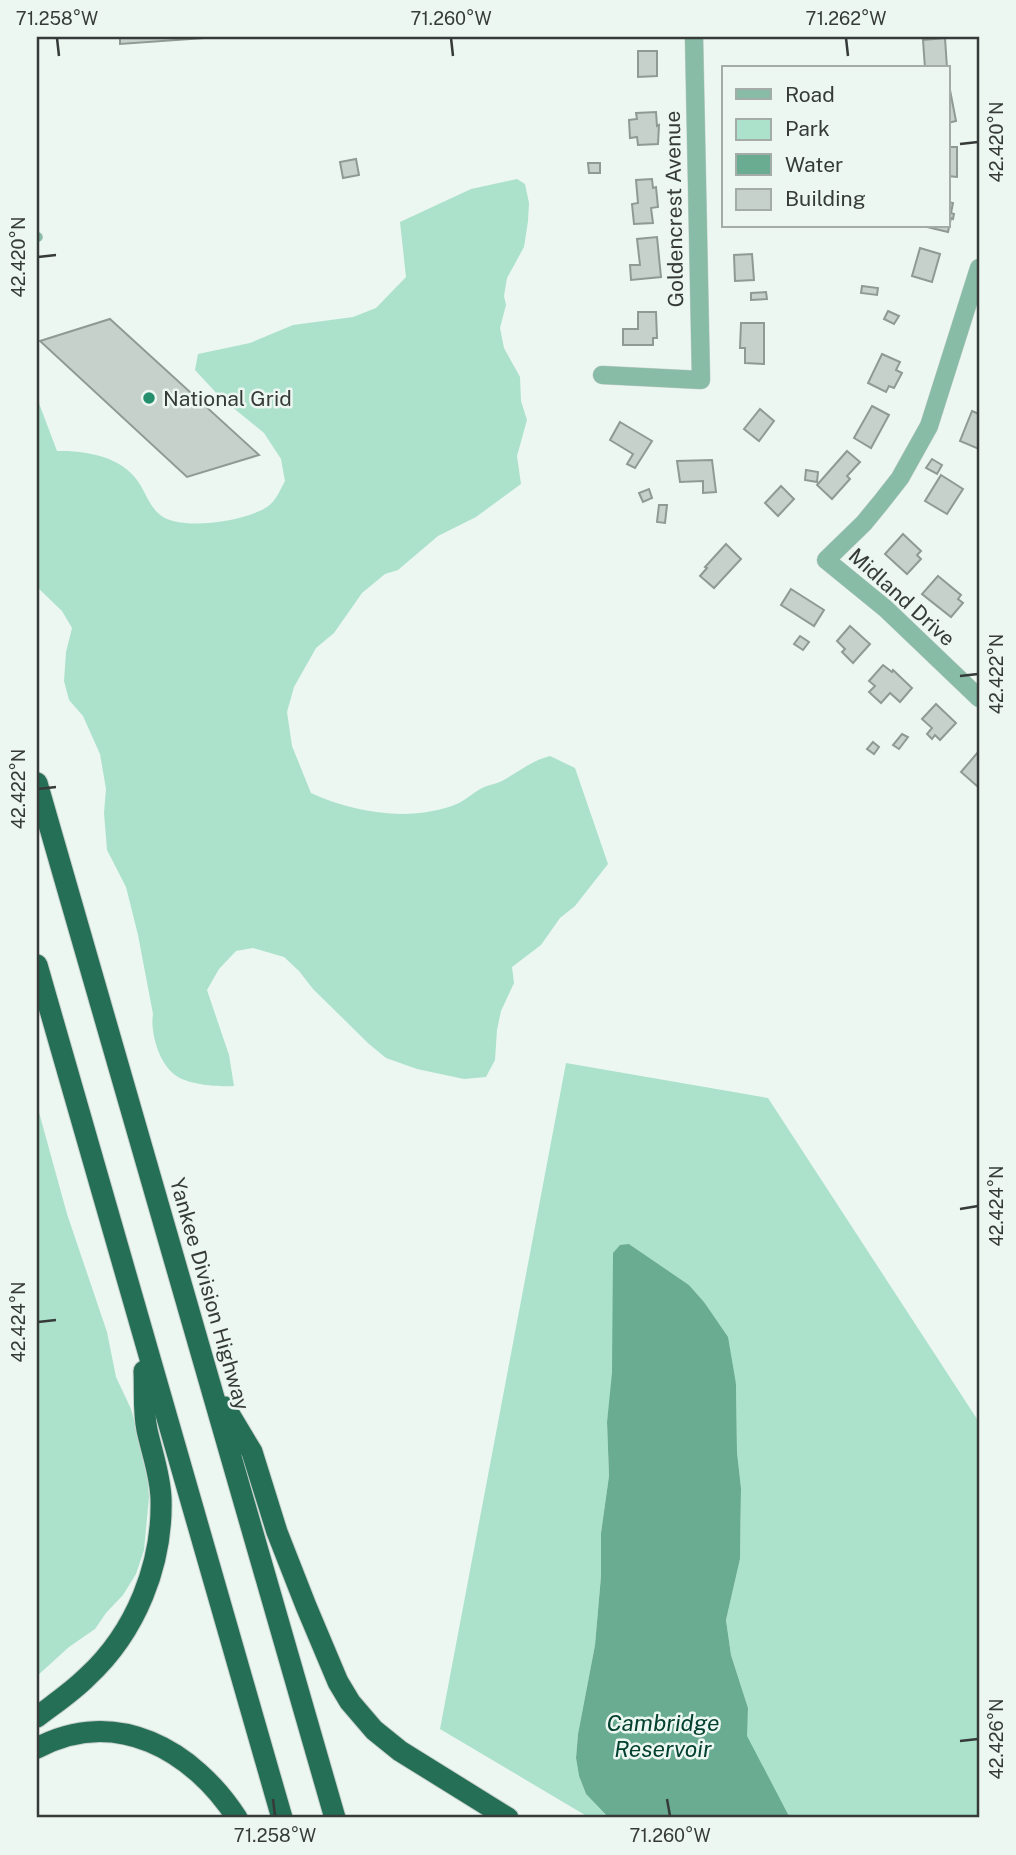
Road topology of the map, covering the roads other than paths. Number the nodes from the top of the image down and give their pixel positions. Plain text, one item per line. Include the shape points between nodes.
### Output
1 (694, 37) edge
2 (979, 268) edge
3 (602, 375) dead end
4 (979, 698) edge
5 (37, 783) edge
6 (37, 965) edge
7 (143, 1337) junction
8 (210, 1383) junction
9 (37, 1717) edge
10 (37, 1748) edge
11 (237, 1818) edge
12 (282, 1818) edge
13 (335, 1818) edge
14 (508, 1818) edge

1 - 3 street, Goldencrest Avenue via 701,380
2 - 4 street, Midland Drive via 929,426 900,478 864,523 825,560 886,609
5 - 8 highway, Yankee Division Highway
6 - 7 highway
7 - 9 highway via 146,1427 161,1496 153,1565 136,1612 113,1648 88,1677
7 - 12 highway
8 - 13 highway, Yankee Division Highway
8 - 14 highway via 252,1452 306,1606 350,1702 400,1751
10 - 11 highway via 93,1732 147,1740 192,1766

